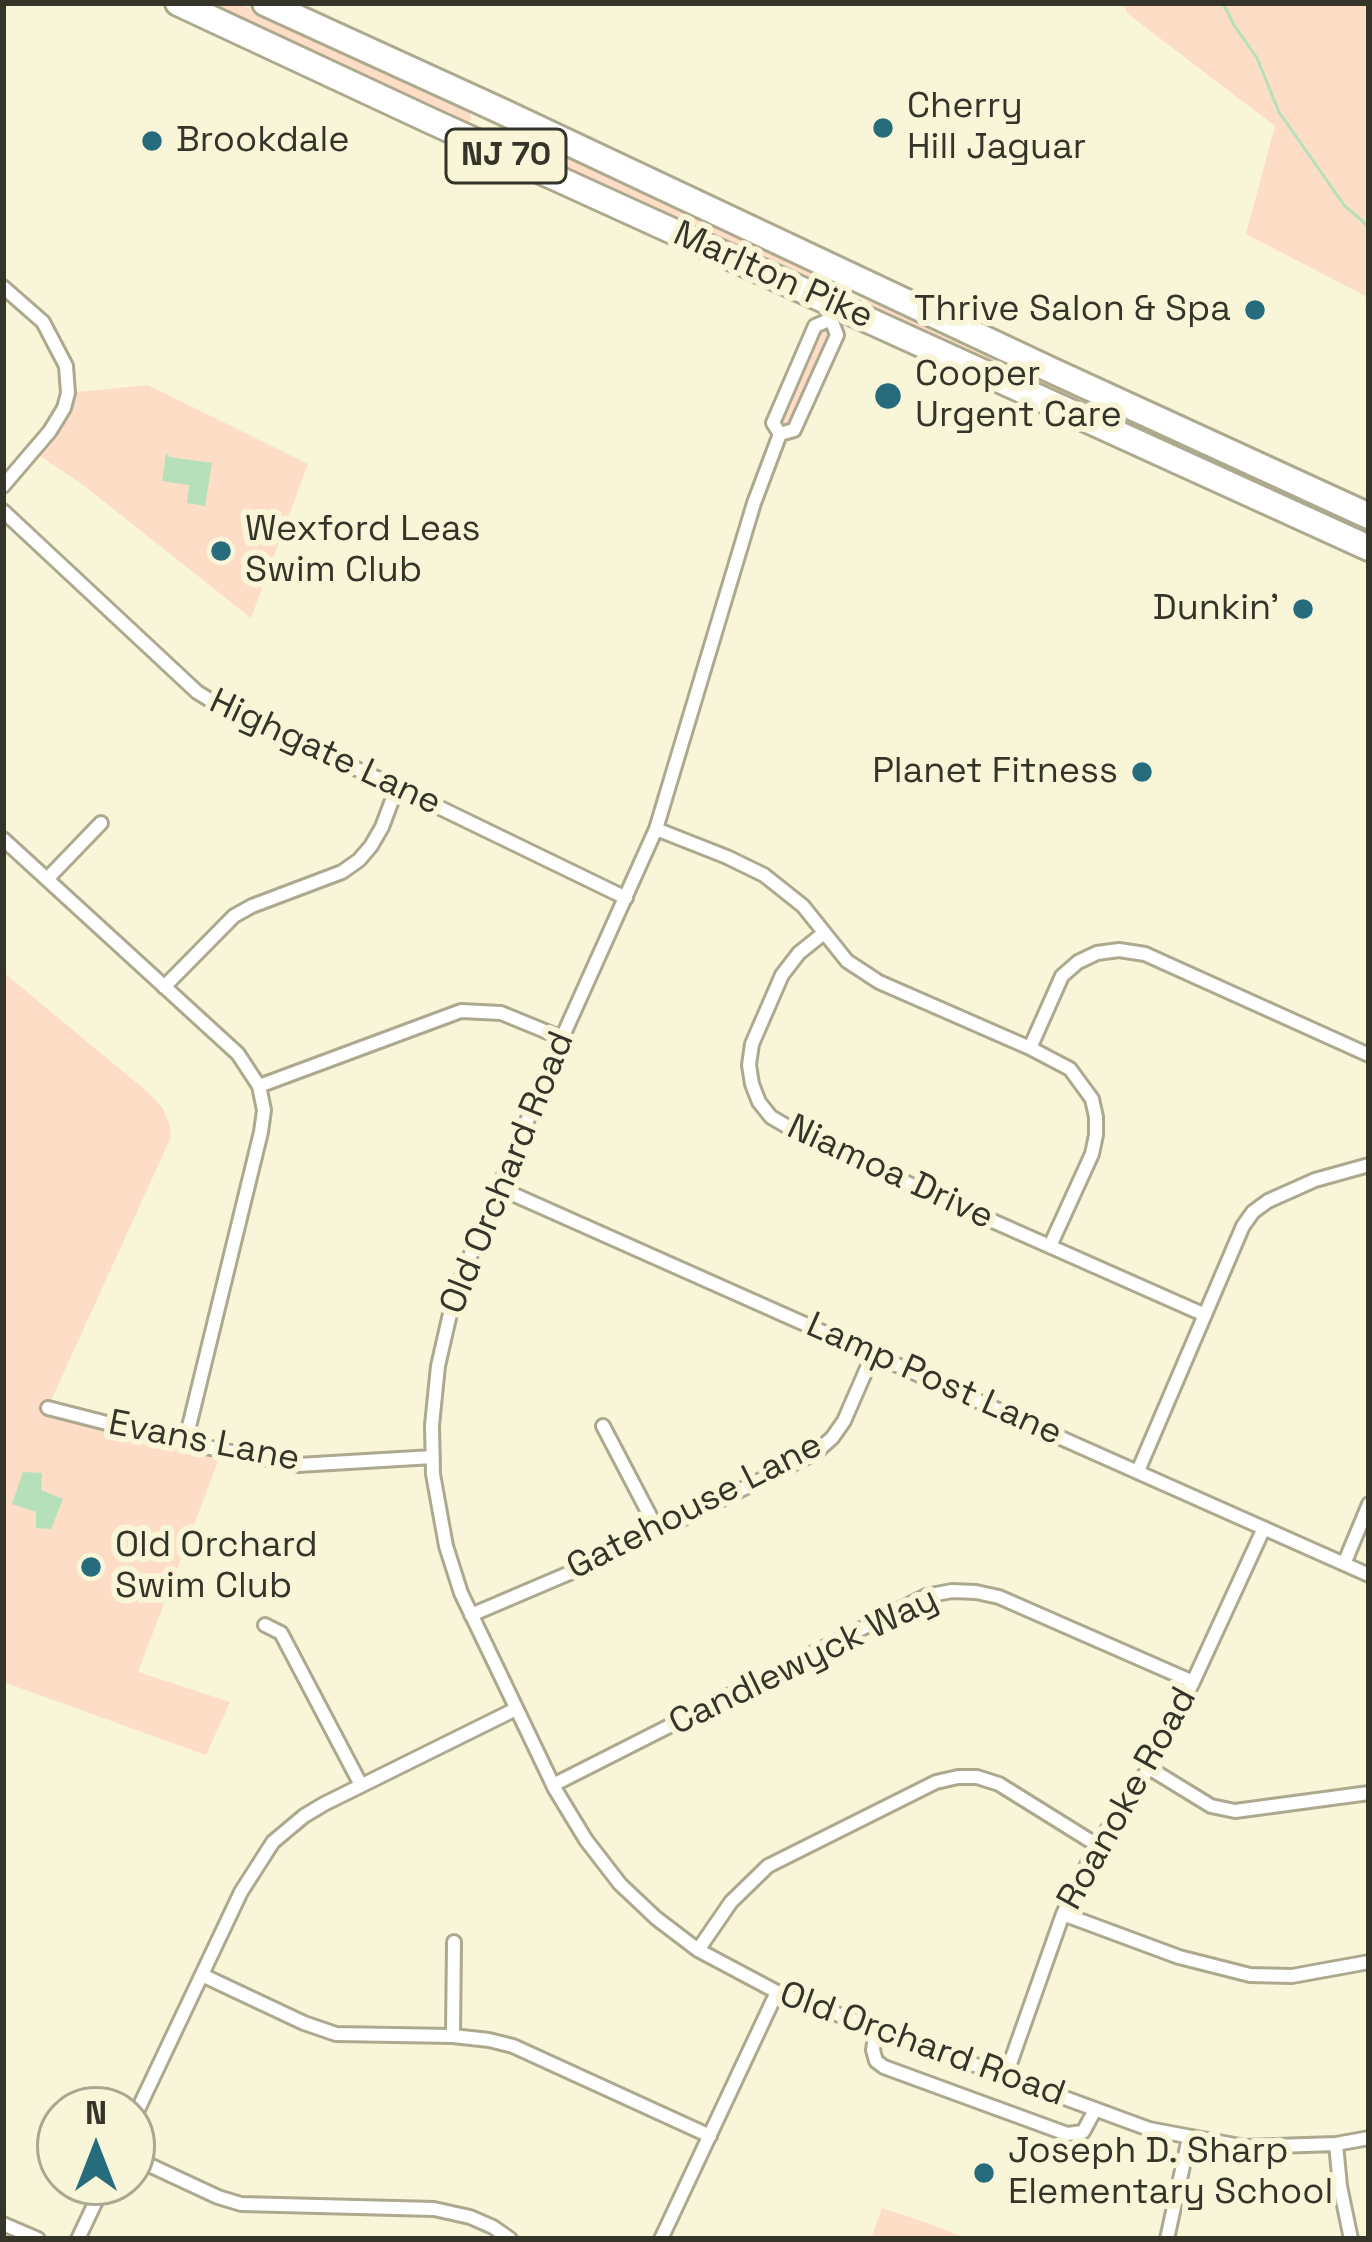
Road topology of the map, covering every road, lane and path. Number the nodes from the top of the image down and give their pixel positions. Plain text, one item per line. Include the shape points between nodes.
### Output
1 (178, 3) edge
2 (265, 3) edge
3 (302, 12) edge
4 (848, 276) junction
5 (3, 287) edge
6 (834, 312) junction
7 (780, 434) junction
8 (1301, 485) junction
9 (3, 486) edge
10 (1234, 486) junction
11 (3, 511) edge
12 (1369, 515) edge
13 (1369, 548) edge
14 (397, 787) junction
15 (101, 823) dead end
16 (656, 830) junction
17 (3, 839) edge
18 (47, 879) junction
19 (626, 898) junction
20 (824, 933) junction
21 (164, 987) junction
22 (562, 1038) junction
23 (1030, 1048) junction
24 (1369, 1055) edge
25 (260, 1086) junction
26 (1369, 1165) edge
27 (499, 1188) junction
28 (1050, 1246) junction
29 (1205, 1315) junction
30 (874, 1352) junction
31 (48, 1408) dead end
32 (603, 1426) dead end
33 (185, 1443) junction
34 (433, 1456) junction
35 (1138, 1471) junction
36 (1369, 1504) edge
37 (1264, 1528) junction
38 (658, 1532) junction
39 (1344, 1564) junction
40 (1369, 1574) edge
41 (471, 1615) junction
42 (265, 1625) dead end
43 (1192, 1682) junction
44 (516, 1709) junction
45 (1149, 1768) junction
46 (361, 1785) junction
47 (553, 1785) junction
48 (1369, 1793) edge
49 (1096, 1845) junction
50 (1063, 1914) junction
51 (454, 1942) dead end
52 (698, 1949) junction
53 (1369, 1962) edge
54 (202, 1975) junction
55 (777, 1993) junction
56 (876, 2029) junction
57 (453, 2036) junction
58 (1006, 2075) junction
59 (149, 2086) edge
60 (1095, 2110) junction
61 (710, 2136) junction
62 (1189, 2138) junction
63 (1369, 2138) edge
64 (1336, 2144) junction
65 (156, 2168) edge
66 (93, 2206) edge
67 (3, 2224) edge
68 (38, 2239) edge
69 (78, 2239) edge
70 (510, 2239) edge
71 (661, 2239) edge
72 (1167, 2239) edge
73 (1351, 2239) edge

1 - 6 highway, Marlton Pike / NJ 70
2 - 3 highway, Marlton Pike / NJ 70
3 - 4 highway, Marlton Pike / NJ 70
4 - 6 street, Old Orchard Road
4 - 8 highway, Marlton Pike / NJ 70
5 - 9 street via 43,322 62,353 68,393 50,431
6 - 7 street, Old Orchard Road via 837,335 794,430
6 - 7 street, Old Orchard Road via 815,326 773,423
6 - 10 highway, Marlton Pike / NJ 70
7 - 16 street, Old Orchard Road
8 - 10 highway via 1268,478
8 - 12 highway, Marlton Pike / NJ 70
10 - 13 highway, Marlton Pike / NJ 70
11 - 14 street, Highgate Lane via 197,692
14 - 19 street, Highgate Lane
14 - 21 street via 358,860 234,916
15 - 18 street
16 - 19 street, Old Orchard Road
16 - 20 street via 764,875
17 - 18 street
18 - 21 street
19 - 22 street, Old Orchard Road
20 - 23 street via 879,982
20 - 28 street, Niamoa Drive via 799,953 767,1005 749,1065 759,1102 788,1129
21 - 25 street via 238,1054
22 - 25 street via 501,1012 461,1012
22 - 27 street, Old Orchard Road
23 - 24 street via 1062,976 1097,953 1119,950 1145,954
23 - 28 street via 1070,1069 1096,1118 1092,1154
25 - 33 street via 261,1132
26 - 29 street via 1315,1180 1253,1212
27 - 30 street, Lamp Post Lane
27 - 34 street, Old Orchard Road via 447,1323
28 - 29 street, Niamoa Drive
29 - 35 street
30 - 35 street, Lamp Post Lane
30 - 38 street, Gatehouse Lane via 832,1438
31 - 33 street, Evans Lane
32 - 38 street
33 - 34 street, Evans Lane via 298,1466
34 - 41 street, Old Orchard Road via 446,1546
35 - 37 street, Lamp Post Lane
36 - 39 street
37 - 39 street, Lamp Post Lane
37 - 43 street, Roanoke Road
38 - 41 street, Gatehouse Lane
39 - 40 street, Lamp Post Lane
41 - 44 street, Old Orchard Road
42 - 46 street via 290,1648
43 - 45 street, Roanoke Road
43 - 47 street, Candlewyck Way via 999,1597 926,1596
44 - 46 street
44 - 47 street, Old Orchard Road
45 - 48 street via 1210,1806 1235,1811
45 - 49 street, Roanoke Road
46 - 54 street via 273,1842
47 - 52 street, Old Orchard Road via 608,1870
49 - 50 street, Roanoke Road
49 - 52 street via 999,1784 977,1777 936,1782 768,1866
50 - 53 street via 1250,1975
50 - 58 street, Roanoke Road
51 - 57 street
52 - 55 street, Old Orchard Road
54 - 57 street via 335,2033
54 - 59 street
55 - 56 street, Old Orchard Road
55 - 61 street
56 - 58 street, Old Orchard Road
56 - 60 street via 873,2050 884,2066 1067,2134 1083,2132
57 - 61 street via 513,2046
58 - 60 street, Old Orchard Road
60 - 62 street, Old Orchard Road
61 - 71 street
62 - 64 street, Old Orchard Road via 1246,2147
62 - 72 street
63 - 64 street, Old Orchard Road
64 - 73 street
65 - 70 street via 241,2204 434,2209
66 - 69 street
67 - 68 street

